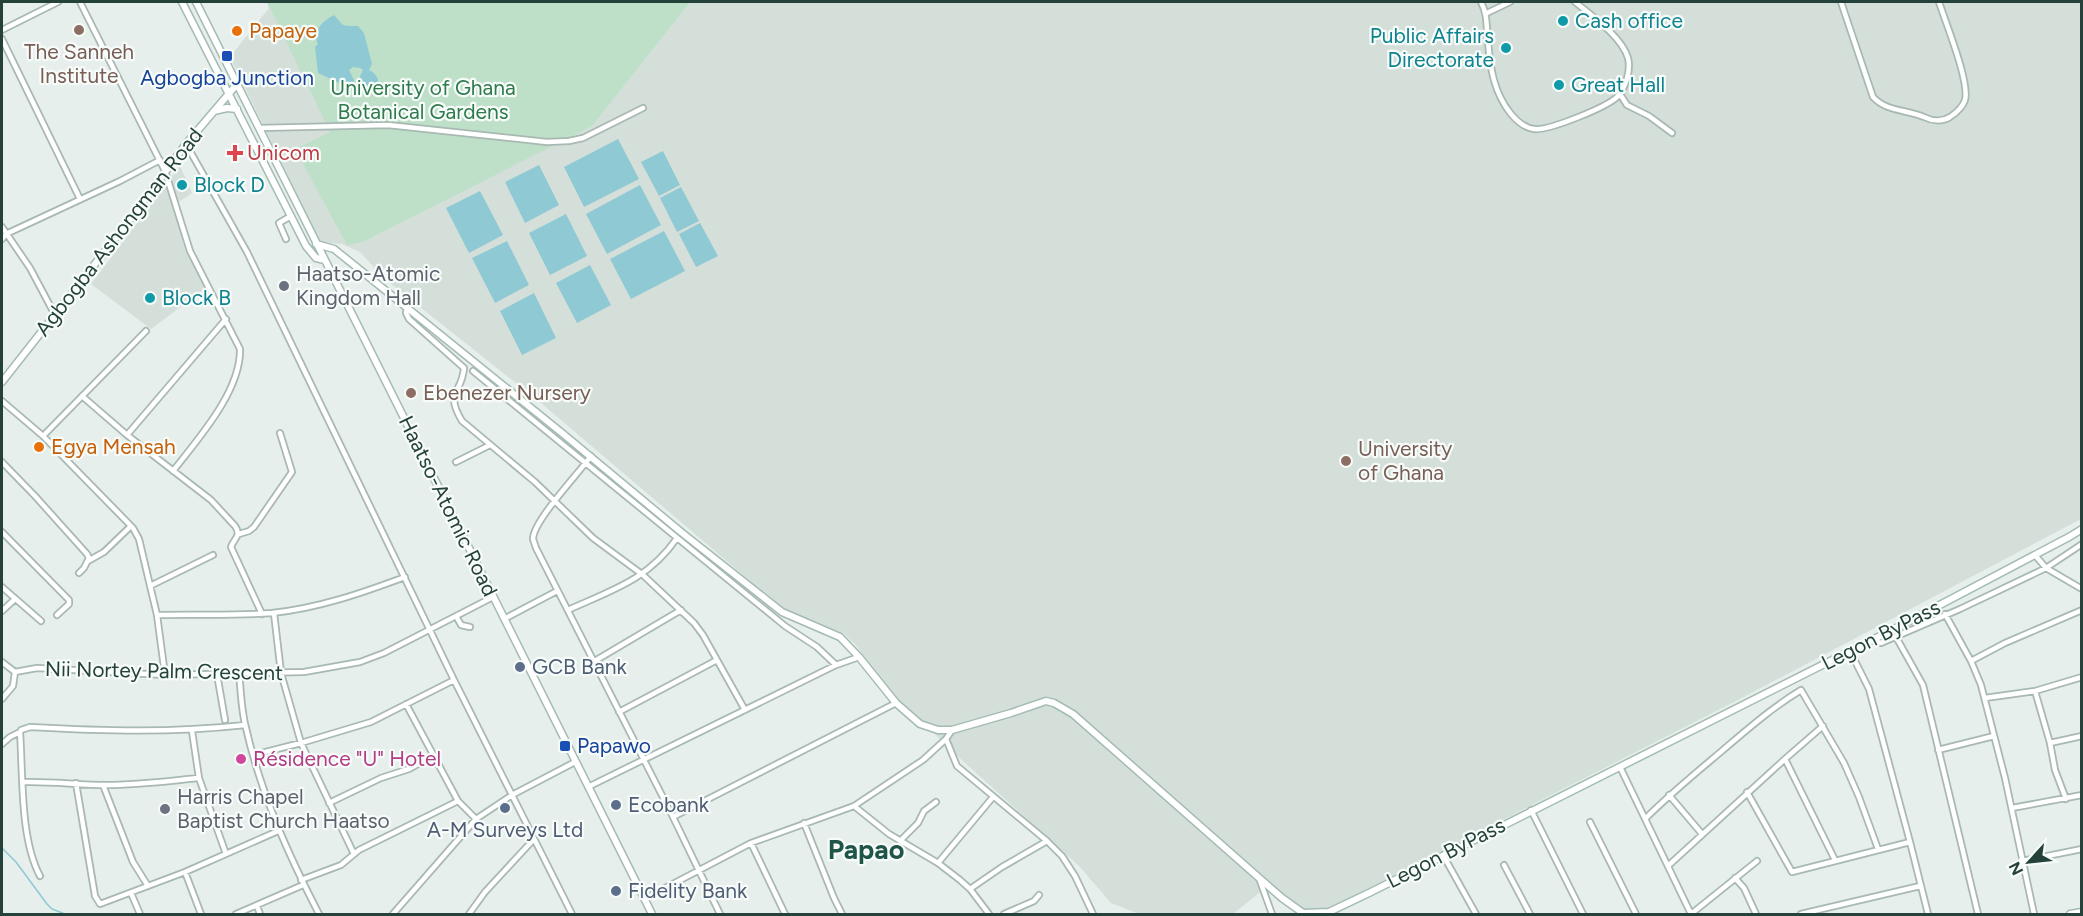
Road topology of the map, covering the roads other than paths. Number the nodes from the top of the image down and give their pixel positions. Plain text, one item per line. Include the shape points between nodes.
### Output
1 (58, 2) edge
2 (80, 2) edge
3 (182, 2) edge
4 (196, 2) edge
5 (1481, 2) edge
6 (1510, 2) edge
7 (1575, 2) edge
8 (1841, 2) edge
9 (1939, 2) edge
10 (1487, 13) junction
11 (2, 30) edge
12 (2, 39) edge
13 (238, 82) junction
14 (229, 93) junction
15 (1620, 94) junction
16 (643, 108) dead end
17 (237, 109) junction
18 (214, 111) junction
19 (259, 128) junction
20 (1672, 133) dead end
21 (186, 144) junction
22 (160, 160) junction
23 (165, 171) junction
24 (80, 199) junction
25 (291, 216) junction
26 (2, 227) edge
27 (6, 234) junction
28 (2, 239) edge
29 (286, 239) dead end
30 (316, 244) junction
31 (325, 260) junction
32 (407, 308) junction
33 (55, 315) junction
34 (226, 319) junction
35 (146, 331) dead end
36 (473, 371) dead end
37 (2, 382) edge
38 (82, 396) junction
39 (2, 401) edge
40 (280, 434) dead end
41 (127, 435) junction
42 (43, 436) junction
43 (490, 445) junction
44 (591, 456) junction
45 (2, 462) edge
46 (456, 462) dead end
47 (585, 464) junction
48 (173, 471) junction
49 (555, 501) junction
50 (131, 526) junction
51 (2082, 529) edge
52 (2, 532) edge
53 (239, 534) junction
54 (679, 535) junction
55 (2082, 544) edge
56 (213, 555) dead end
57 (2035, 555) junction
58 (88, 561) junction
59 (2046, 568) junction
60 (79, 573) dead end
61 (643, 575) junction
62 (405, 577) junction
63 (150, 586) junction
64 (2, 587) edge
65 (2082, 589) edge
66 (557, 591) junction
67 (493, 597) junction
68 (15, 599) junction
69 (568, 610) junction
70 (681, 610) junction
71 (2082, 610) edge
72 (2, 611) edge
73 (274, 613) junction
74 (262, 614) junction
75 (1945, 614) junction
76 (57, 615) dead end
77 (157, 615) junction
78 (456, 616) junction
79 (504, 619) junction
80 (41, 621) dead end
81 (470, 627) dead end
82 (429, 629) junction
83 (1896, 637) junction
84 (1874, 640) junction
85 (1850, 651) junction
86 (859, 657) junction
87 (717, 660) junction
88 (1971, 661) junction
89 (2, 662) edge
90 (593, 662) junction
91 (836, 665) junction
92 (15, 672) junction
93 (220, 673) junction
94 (239, 673) junction
95 (281, 673) junction
96 (165, 675) junction
97 (2082, 677) edge
98 (454, 680) junction
99 (1794, 680) junction
100 (1802, 690) junction
101 (2035, 691) junction
102 (1985, 698) junction
103 (2, 699) edge
104 (896, 703) junction
105 (406, 704) junction
106 (745, 710) junction
107 (619, 712) junction
108 (225, 720) dead end
109 (245, 725) junction
110 (1824, 726) junction
111 (952, 730) junction
112 (192, 731) junction
113 (20, 732) junction
114 (1994, 736) junction
115 (2082, 736) edge
116 (946, 739) junction
117 (301, 743) junction
118 (2050, 743) junction
119 (2, 744) edge
120 (1938, 750) junction
121 (253, 755) junction
122 (434, 755) junction
123 (1785, 759) junction
124 (643, 761) junction
125 (576, 762) junction
126 (1620, 767) junction
127 (199, 778) junction
128 (23, 782) junction
129 (76, 783) junction
130 (103, 785) junction
131 (588, 787) junction
132 (1747, 792) junction
133 (512, 795) junction
134 (1669, 795) junction
135 (2082, 795) edge
136 (993, 797) junction
137 (2066, 798) junction
138 (458, 801) junction
139 (936, 801) dead end
140 (329, 803) junction
141 (854, 806) junction
142 (2012, 808) junction
143 (1531, 810) junction
144 (673, 817) junction
145 (1646, 818) junction
146 (476, 819) junction
147 (1590, 822) dead end
148 (804, 823) junction
149 (278, 831) junction
150 (1702, 834) junction
151 (534, 839) junction
152 (900, 841) junction
153 (1047, 841) junction
154 (1910, 842) junction
155 (751, 843) junction
156 (1878, 849) junction
157 (2082, 849) edge
158 (226, 854) junction
159 (354, 854) junction
160 (1443, 855) junction
161 (1835, 860) junction
162 (1757, 861) dead end
163 (2022, 861) junction
164 (939, 863) junction
165 (1504, 865) dead end
166 (1669, 866) junction
167 (699, 871) junction
168 (184, 872) junction
169 (1258, 875) junction
170 (40, 876) dead end
171 (1735, 878) junction
172 (302, 882) junction
173 (148, 886) junction
174 (1920, 886) junction
175 (970, 889) junction
176 (131, 892) junction
177 (1039, 895) dead end
178 (644, 899) junction
179 (256, 906) junction
180 (2082, 912) edge
181 (1691, 914) edge
182 (140, 915) edge
183 (201, 915) edge
184 (236, 915) edge
185 (260, 915) edge
186 (319, 915) edge
187 (393, 915) edge
188 (469, 915) edge
189 (572, 915) edge
190 (652, 915) edge
191 (720, 915) edge
192 (785, 915) edge
193 (842, 915) edge
194 (989, 915) edge
195 (1004, 915) edge
196 (1093, 915) edge
197 (1272, 915) edge
198 (1476, 915) edge
199 (1530, 915) edge
200 (1583, 915) edge
201 (1636, 915) edge
202 (1756, 915) edge
203 (1801, 915) edge
204 (1928, 915) edge
205 (1978, 915) edge
206 (2034, 915) edge
207 (2070, 915) edge

1 - 11 street
2 - 22 street
3 - 14 street
4 - 13 street, Haatso-Atomic Road
5 - 10 street
6 - 10 street
7 - 15 street via 1616,38 1627,56 1630,70
8 - 9 street via 1873,97 1884,107 1945,120 1966,96
10 - 15 street via 1497,90 1522,124 1532,129 1561,124
12 - 24 street
13 - 14 street, Agbogba Ashongman Road
13 - 19 street, Haatso-Atomic Road
14 - 17 street
14 - 18 street, Agbogba Ashongman Road
15 - 20 street via 1628,105
16 - 19 street via 583,138 558,142 388,125
17 - 18 street
17 - 25 street
18 - 21 street, Agbogba Ashongman Road
19 - 30 street, Haatso-Atomic Road
21 - 23 street, Agbogba Ashongman Road
21 - 62 street via 247,252
22 - 23 street
22 - 24 street
23 - 33 street, Agbogba Ashongman Road
23 - 34 street via 190,251
24 - 27 street
25 - 29 street via 279,223
25 - 31 street via 310,252
26 - 27 street
27 - 28 street
27 - 33 street
30 - 31 street, Haatso-Atomic Road
30 - 32 street, Legon ByPass via 334,249
31 - 67 street, Haatso-Atomic Road
32 - 43 street via 409,319 462,365 464,373 452,399 454,409
32 - 44 street, Legon ByPass
33 - 37 street, Agbogba Ashongman Road
34 - 41 street
34 - 48 street via 240,349 239,364 213,420
35 - 38 street
36 - 47 street
38 - 41 street
38 - 42 street
39 - 42 street
40 - 53 street via 292,472 254,527
41 - 48 street
42 - 50 street
43 - 46 street
43 - 49 street
44 - 47 street
44 - 54 street, Legon ByPass
45 - 58 street via 83,549
47 - 49 street
47 - 54 street
48 - 53 street via 211,500
49 - 61 street via 593,538
49 - 66 street via 533,538
50 - 58 street via 104,552
50 - 63 street via 139,539
51 - 57 street, Legon ByPass
52 - 76 street via 69,600
53 - 74 street via 231,547
54 - 61 street via 667,553
54 - 86 street, Legon ByPass via 782,612 840,637
54 - 91 street
55 - 59 street
56 - 63 street
57 - 59 street
57 - 84 street, Legon ByPass
58 - 60 street
59 - 65 street
59 - 75 street
61 - 69 street
61 - 70 street
62 - 73 street via 337,601
62 - 82 street
63 - 77 street
64 - 68 street
66 - 69 street
66 - 79 street
67 - 78 street, Nii Nortey Palm Crescent
67 - 79 street, Haatso-Atomic Road
68 - 72 street
68 - 80 street
69 - 90 street
70 - 87 street via 699,628
70 - 90 street
71 - 88 street
73 - 74 street
73 - 95 street
74 - 77 street
75 - 83 street
75 - 88 street
77 - 96 street
78 - 81 street via 459,624
78 - 82 street, Nii Nortey Palm Crescent
79 - 125 street, Haatso-Atomic Road
82 - 95 street, Nii Nortey Palm Crescent via 360,662
82 - 98 street
83 - 84 street via 1881,643
83 - 120 street via 1923,685
84 - 85 street, Legon ByPass
85 - 99 street, Legon ByPass
85 - 154 street via 1869,689
86 - 91 street
86 - 104 street, Legon ByPass
87 - 106 street
87 - 107 street
88 - 102 street
89 - 92 street, Nii Nortey Palm Crescent
90 - 107 street
91 - 106 street
92 - 96 street, Nii Nortey Palm Crescent via 37,668
92 - 103 street via 13,686
93 - 94 street, Nii Nortey Palm Crescent
93 - 96 street, Nii Nortey Palm Crescent
93 - 108 street
94 - 95 street, Nii Nortey Palm Crescent
94 - 109 street
95 - 117 street
97 - 101 street
98 - 105 street
98 - 133 street
99 - 100 street
99 - 126 street, Legon ByPass
100 - 110 street
100 - 134 street via 1771,710
101 - 102 street
101 - 118 street
102 - 114 street
104 - 111 street, Legon ByPass via 920,724
104 - 144 street
105 - 117 street via 371,722
105 - 122 street
106 - 124 street
107 - 124 street
109 - 112 street
109 - 121 street
110 - 123 street
110 - 156 street via 1859,797
111 - 116 street
111 - 169 street, Legon ByPass via 1040,702 1054,703 1073,714
112 - 113 street via 30,727
112 - 127 street
113 - 119 street
113 - 128 street
114 - 120 street
114 - 142 street
115 - 118 street
116 - 136 street via 957,766
116 - 141 street via 923,760
117 - 121 street
117 - 140 street
118 - 137 street
120 - 205 street
121 - 149 street
122 - 138 street
122 - 140 street
123 - 132 street
123 - 161 street
124 - 131 street
124 - 144 street
125 - 131 street, Haatso-Atomic Road
125 - 133 street
126 - 143 street, Legon ByPass
126 - 145 street
127 - 130 street
127 - 158 street
128 - 129 street
128 - 170 street via 27,830
129 - 130 street
129 - 176 street via 96,901 103,903
130 - 173 street via 133,862
131 - 178 street, Haatso-Atomic Road
132 - 150 street
132 - 161 street via 1792,872
133 - 146 street
133 - 151 street
134 - 145 street
134 - 150 street
135 - 137 street
136 - 153 street
136 - 164 street
137 - 142 street
138 - 146 street
138 - 159 street
139 - 152 street
140 - 159 street
141 - 148 street
141 - 152 street
142 - 163 street
143 - 160 street, Legon ByPass
143 - 200 street
144 - 167 street
145 - 166 street
146 - 187 street
147 - 201 street
148 - 155 street
148 - 193 street
149 - 158 street
149 - 172 street
150 - 166 street
151 - 188 street
151 - 189 street
152 - 164 street
153 - 175 street
153 - 196 street via 1067,863
154 - 156 street
154 - 174 street
155 - 167 street
155 - 192 street
156 - 161 street
157 - 163 street
158 - 168 street
159 - 172 street via 341,865
160 - 169 street, Legon ByPass via 1329,912 1303,913
160 - 198 street
162 - 171 street
163 - 206 street
164 - 175 street
165 - 199 street
166 - 181 street
167 - 178 street
167 - 191 street
168 - 173 street
168 - 183 street
169 - 197 street
171 - 181 street
171 - 202 street
172 - 179 street
172 - 186 street
173 - 176 street
174 - 203 street
174 - 204 street
175 - 194 street
176 - 182 street
177 - 195 street
178 - 190 street, Haatso-Atomic Road
179 - 184 street
179 - 185 street
180 - 207 street

